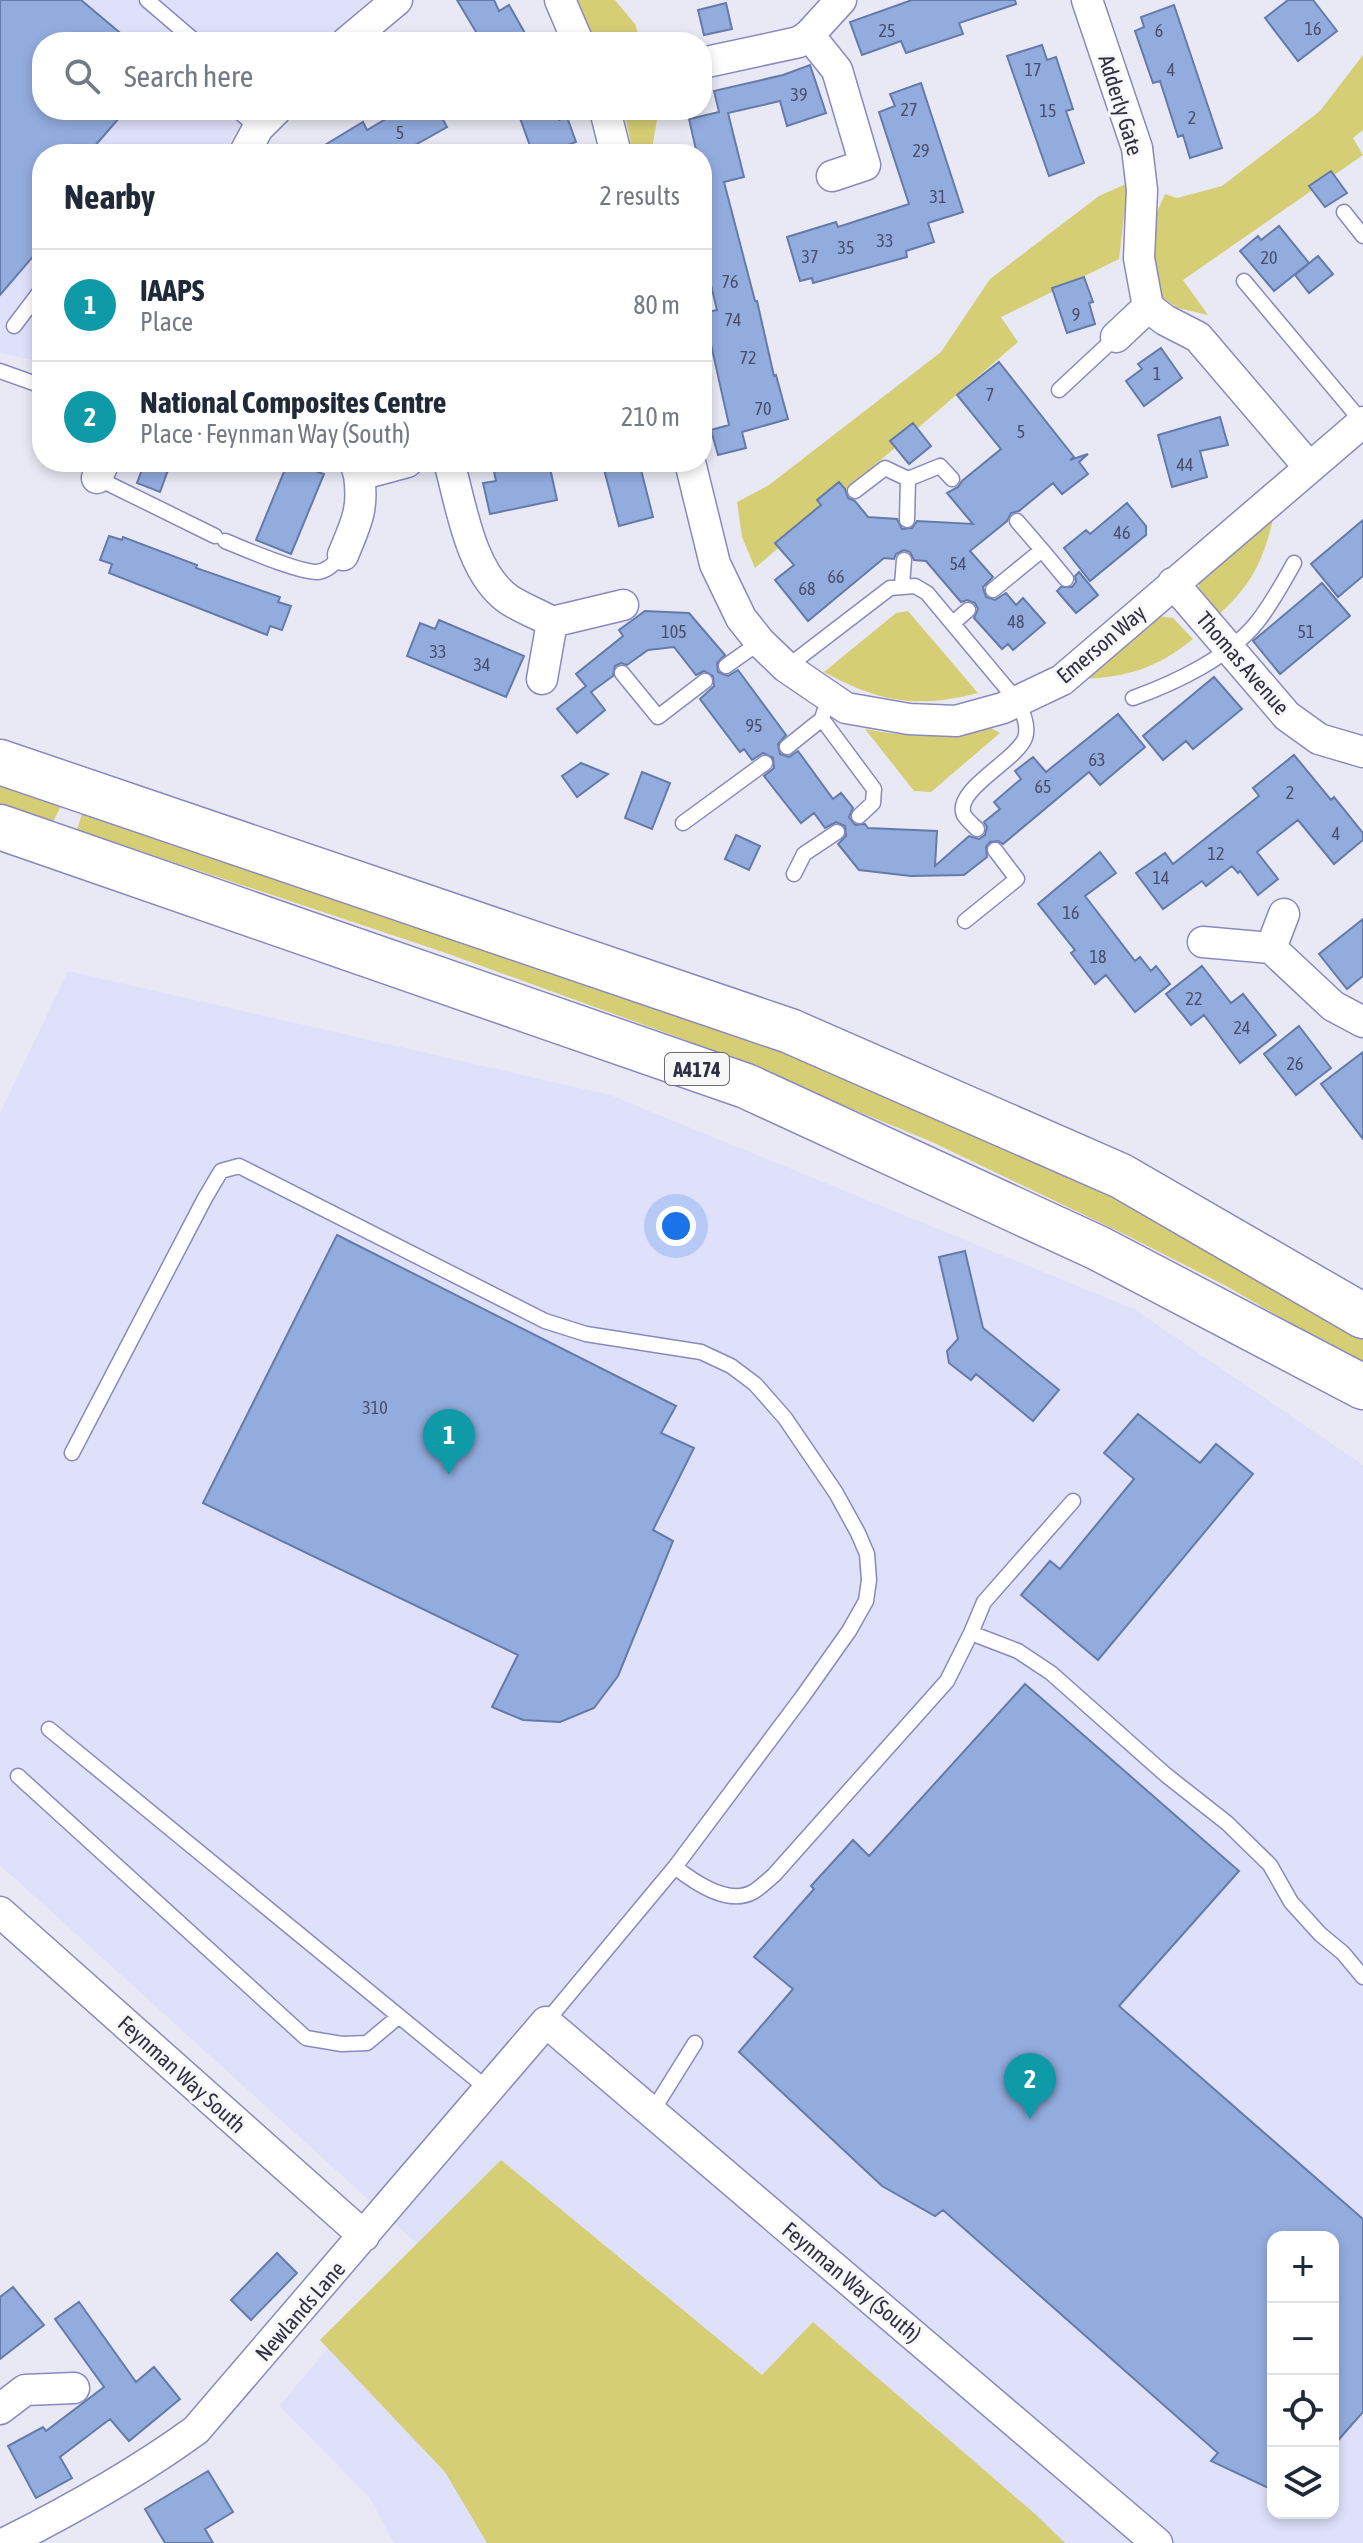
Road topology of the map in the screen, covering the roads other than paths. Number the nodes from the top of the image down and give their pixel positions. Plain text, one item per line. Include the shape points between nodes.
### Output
1 (147, 0) edge
2 (397, 0) edge
3 (560, 0) edge
4 (841, 0) edge
5 (1087, 0) edge
6 (184, 32) edge
7 (359, 32) edge
8 (574, 32) edge
9 (809, 35) junction
10 (712, 61) edge
11 (608, 120) edge
12 (614, 144) edge
13 (832, 176) dead end
14 (1344, 212) dead end
15 (1363, 236) edge
16 (1244, 281) dead end
17 (32, 302) edge
18 (1148, 307) junction
19 (14, 326) dead end
20 (1116, 337) joint
21 (0, 371) edge
22 (32, 382) edge
23 (1059, 390) dead end
24 (1363, 422) edge
25 (1309, 467) junction
26 (104, 472) edge
27 (358, 472) edge
28 (452, 472) edge
29 (692, 472) edge
30 (908, 479) junction
31 (952, 479) dead end
32 (855, 491) dead end
33 (907, 520) dead end
34 (1017, 521) dead end
35 (1042, 550) junction
36 (343, 555) joint
37 (904, 560) dead end
38 (1294, 563) dead end
39 (1066, 579) dead end
40 (1173, 583) junction
41 (902, 585) junction
42 (993, 590) dead end
43 (623, 605) dead end
44 (968, 610) dead end
45 (552, 622) junction
46 (953, 623) junction
47 (760, 642) junction
48 (1228, 648) junction
49 (726, 666) dead end
50 (787, 667) junction
51 (622, 673) dead end
52 (542, 679) dead end
53 (705, 681) dead end
54 (1133, 698) dead end
55 (1018, 702) junction
56 (825, 708) junction
57 (787, 747) dead end
58 (1363, 752) edge
59 (0, 762) edge
60 (765, 763) dead end
61 (859, 816) dead end
62 (683, 823) dead end
63 (0, 827) edge
64 (977, 829) dead end
65 (837, 832) dead end
66 (995, 850) dead end
67 (794, 874) dead end
68 (1284, 914) dead end
69 (965, 921) dead end
70 (1203, 942) dead end
71 (1271, 948) junction
72 (1363, 1022) edge
73 (1363, 1316) edge
74 (1363, 1387) edge
75 (72, 1453) dead end
76 (1073, 1501) dead end
77 (971, 1633) junction
78 (49, 1729) dead end
79 (18, 1776) dead end
80 (675, 1867) junction
81 (0, 1912) edge
82 (1363, 1977) edge
83 (398, 2017) junction
84 (539, 2031) junction
85 (695, 2043) dead end
86 (490, 2091) junction
87 (652, 2112) junction
88 (364, 2236) junction
89 (74, 2388) dead end
90 (0, 2409) edge
91 (5, 2543) edge
92 (1157, 2543) edge

1 - 6 lane
2 - 7 street
3 - 8 street
4 - 9 street
5 - 18 street, Adderly Gate via 1137,148 1142,190 1139,258
9 - 10 street via 799,42
9 - 13 street via 837,70 865,165
11 - 12 street
14 - 15 lane
16 - 24 lane
17 - 19 lane
18 - 20 street
18 - 25 street via 1198,337
20 - 23 lane
21 - 22 lane
24 - 25 street, Emerson Way
25 - 40 street, Emerson Way
26 - 36 lane via 264,557 318,572
27 - 36 street via 360,513
28 - 45 street via 480,566 508,599
29 - 47 street, Emerson Way via 715,564 741,618
30 - 31 lane via 940,466
30 - 32 lane via 885,468
30 - 33 lane
34 - 35 lane
35 - 39 lane
35 - 42 lane
37 - 41 lane
38 - 48 lane via 1256,624
40 - 48 street, Thomas Avenue
40 - 55 street, Emerson Way via 1062,680
41 - 46 lane via 927,593
41 - 50 lane via 890,588
43 - 45 street
44 - 46 lane
45 - 52 street
46 - 55 lane
47 - 49 lane
47 - 50 street, Emerson Way
48 - 54 lane via 1172,684
48 - 58 street, Thomas Avenue via 1287,716 1319,739
50 - 56 street, Emerson Way
51 - 53 lane via 658,717
55 - 56 street, Emerson Way via 956,721
55 - 64 lane via 1025,738 963,802 963,813
56 - 57 lane
56 - 61 lane via 874,789 873,803
59 - 73 highway via 790,1031 1121,1176
60 - 62 lane
63 - 74 highway, A4174 via 746,1086 1098,1248
65 - 67 lane via 804,854
66 - 69 lane via 1017,879
68 - 71 street
70 - 71 street
71 - 72 street via 1333,1006
75 - 80 lane via 205,1198 221,1171 239,1166 545,1321 586,1334 701,1352 731,1366 785,1418 836,1493 867,1554 869,1580 866,1601 849,1631
76 - 77 lane via 984,1602
77 - 80 lane via 947,1681 774,1875 752,1893 715,1892
77 - 82 lane via 1018,1651 1051,1673 1227,1823 1270,1865 1291,1902
78 - 83 lane
79 - 83 lane via 306,2038 367,2043
80 - 84 lane
81 - 88 street, Feynman Way South
83 - 86 lane
84 - 86 street, Newlands Lane
84 - 87 street, Feynman Way (South)
85 - 87 lane
86 - 88 street, Newlands Lane
87 - 92 street, Feynman Way (South)
88 - 91 street, Newlands Lane via 196,2430 102,2491
89 - 90 street via 25,2390

